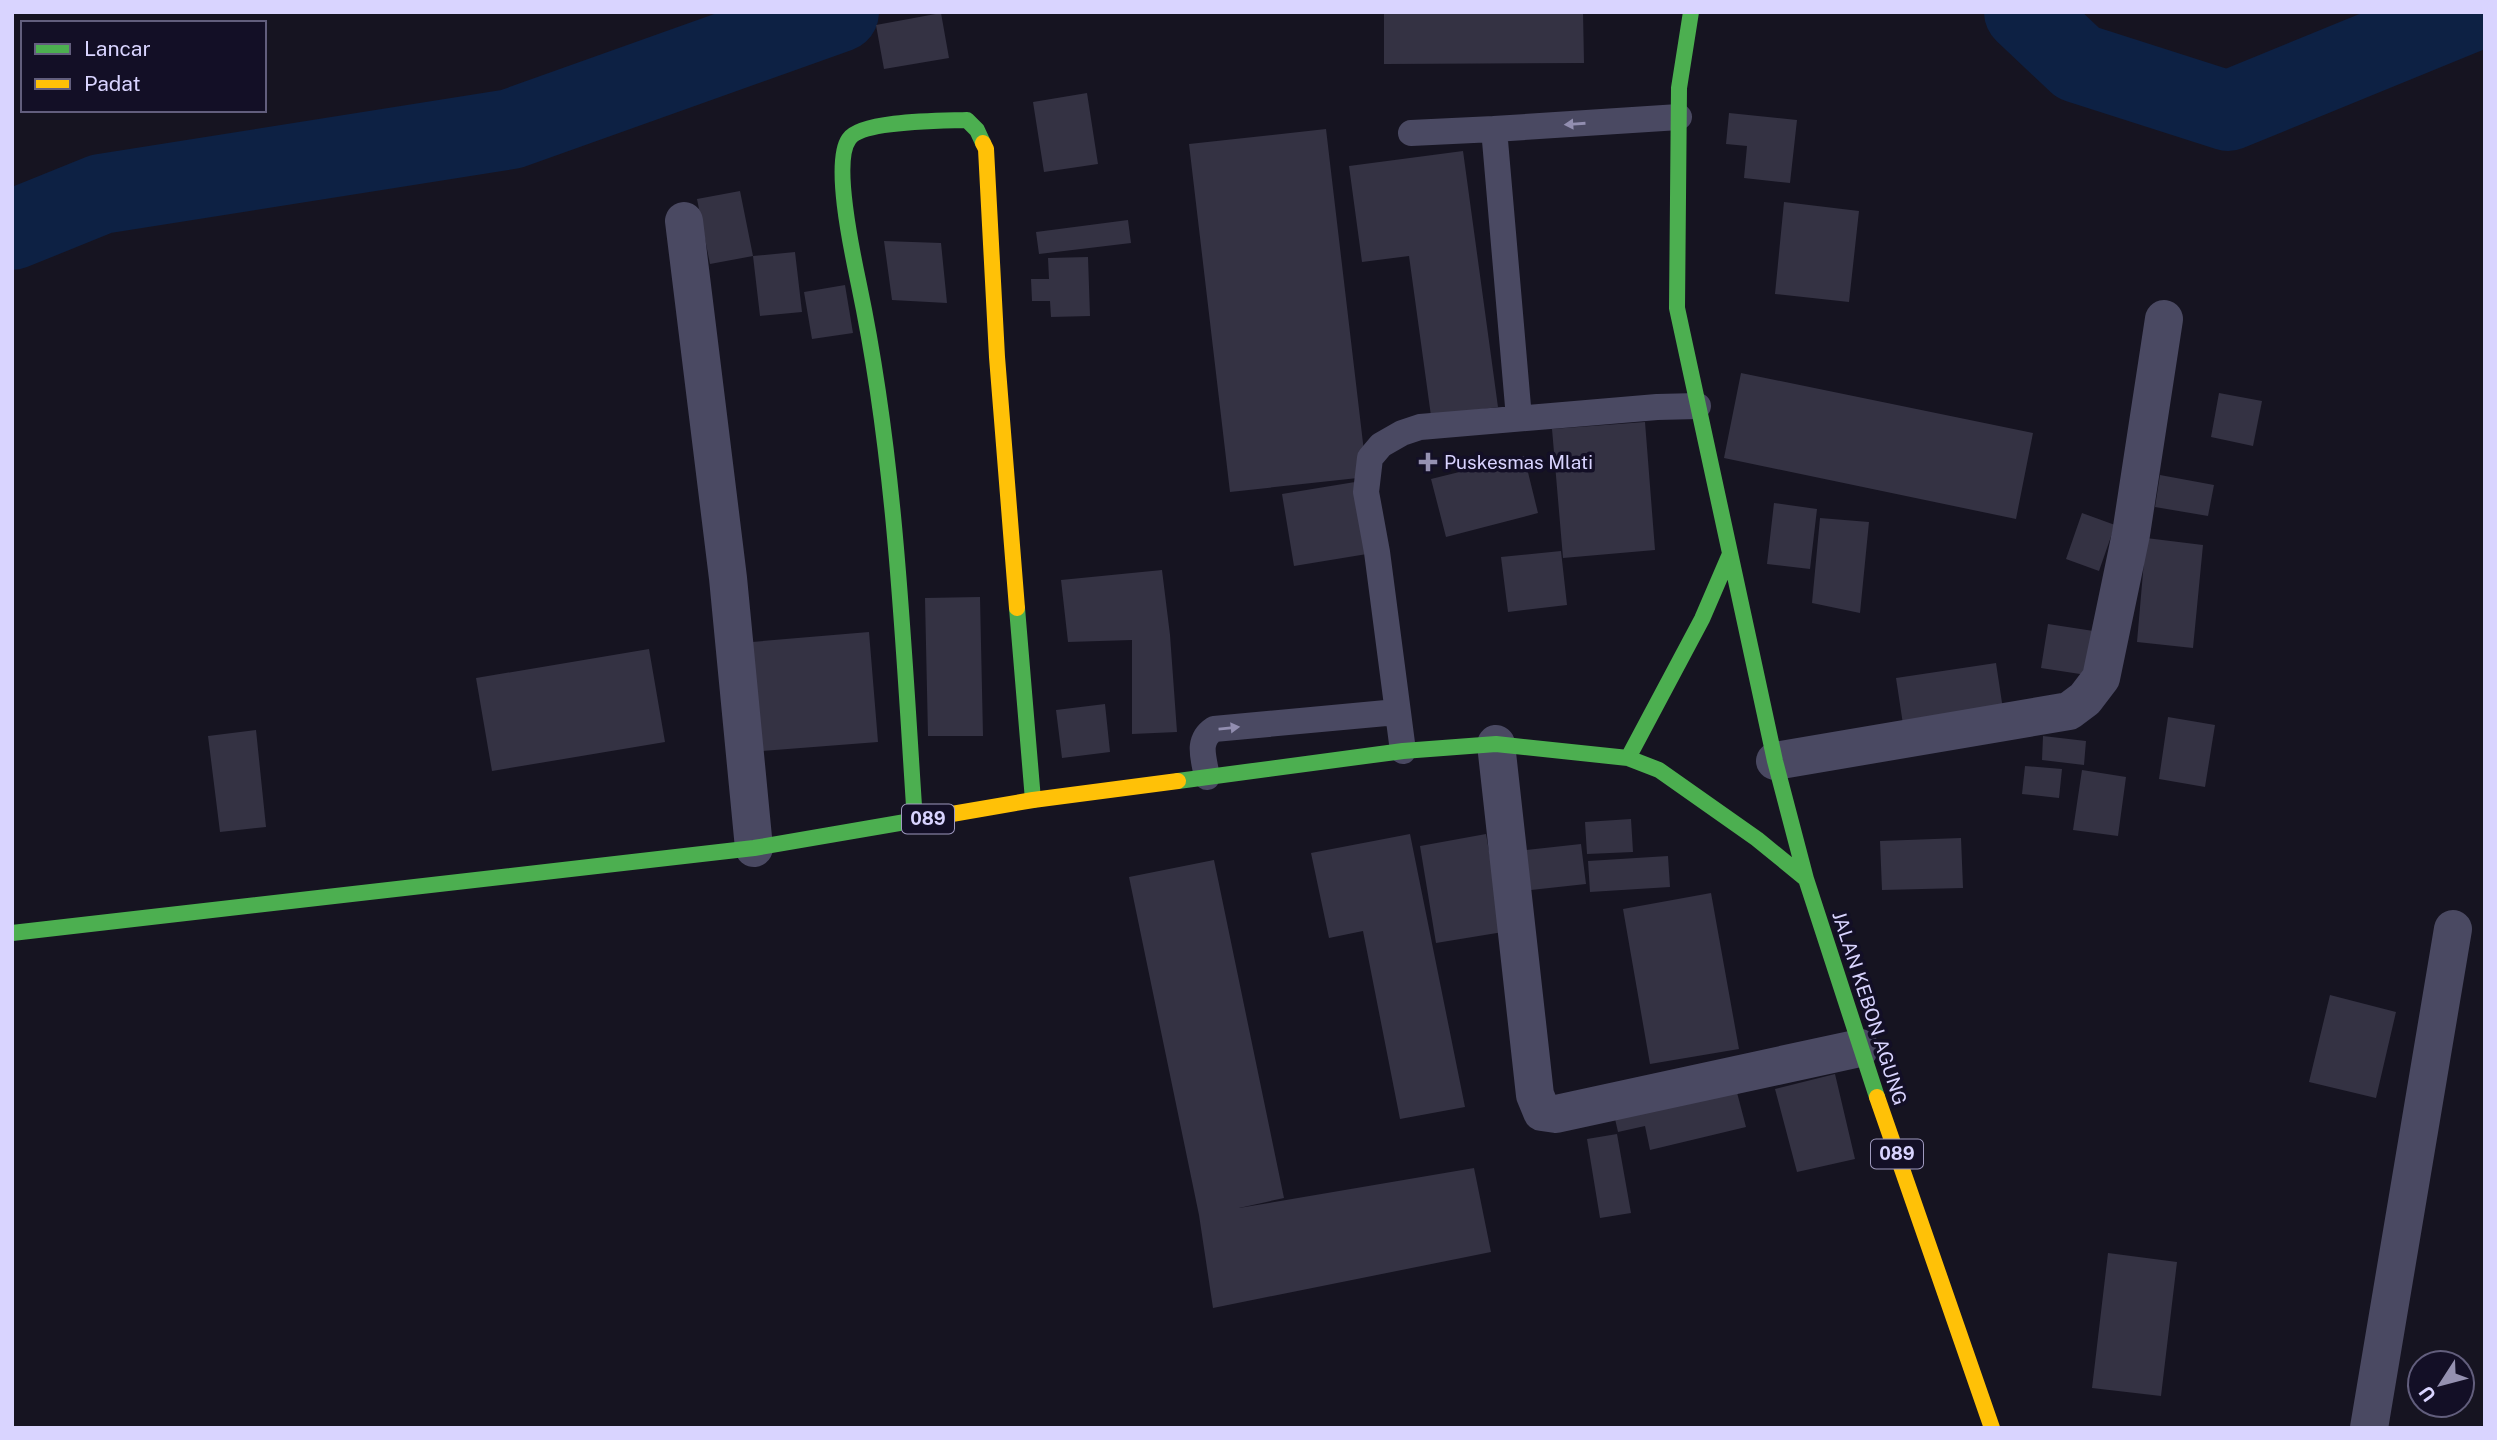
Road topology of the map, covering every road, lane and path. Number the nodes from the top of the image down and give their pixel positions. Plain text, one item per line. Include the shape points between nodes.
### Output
1 (1691, 12) edge
2 (1679, 117) junction
3 (1494, 129) junction
4 (1411, 133) dead end
5 (684, 221) dead end
6 (2164, 319) dead end
7 (1698, 405) junction
8 (1519, 418) junction
9 (1730, 554) junction
10 (1397, 712) junction
11 (1496, 744) junction
12 (1402, 751) junction
13 (1628, 758) junction
14 (1775, 761) junction
15 (1207, 777) junction
16 (1033, 800) junction
17 (915, 821) junction
18 (754, 848) junction
19 (1806, 879) junction
20 (2453, 929) dead end
21 (12, 933) edge
22 (1860, 1048) junction
23 (1992, 1428) edge
24 (2369, 1428) edge

1 - 2 main road, JALAN KEBON AGUNG
2 -> 3 lane
2 - 7 main road, JALAN KEBON AGUNG via 1677,309
3 - 4 lane
3 - 8 lane
5 - 18 street via 729,578
6 - 14 street via 2131,534 2101,678 2091,694 2069,711
7 - 8 lane
7 - 9 main road, JALAN KEBON AGUNG
8 - 10 lane via 1420,427 1381,445 1370,458 1366,492
9 - 13 main road via 1702,619
9 - 14 main road, JALAN KEBON AGUNG
10 - 12 lane
15 -> 10 lane via 1201,743 1214,730
11 - 12 main road, 089
11 - 13 main road, 089
11 - 22 street via 1535,1095 1542,1112 1556,1114
12 - 15 main road, 089
13 - 19 main road, 089 via 1668,776
14 - 19 main road, JALAN KEBON AGUNG
15 - 16 main road, 089
16 - 17 main road, 089
16 - 17 main road via 997,357 986,149 967,120 873,127 849,138 842,151 842,166 848,224 872,341 893,515
17 - 18 main road, 089
18 - 21 main road, 089
19 - 22 main road, JALAN KEBON AGUNG / 089
20 - 24 street
22 - 23 main road, JALAN KEBON AGUNG / 089

